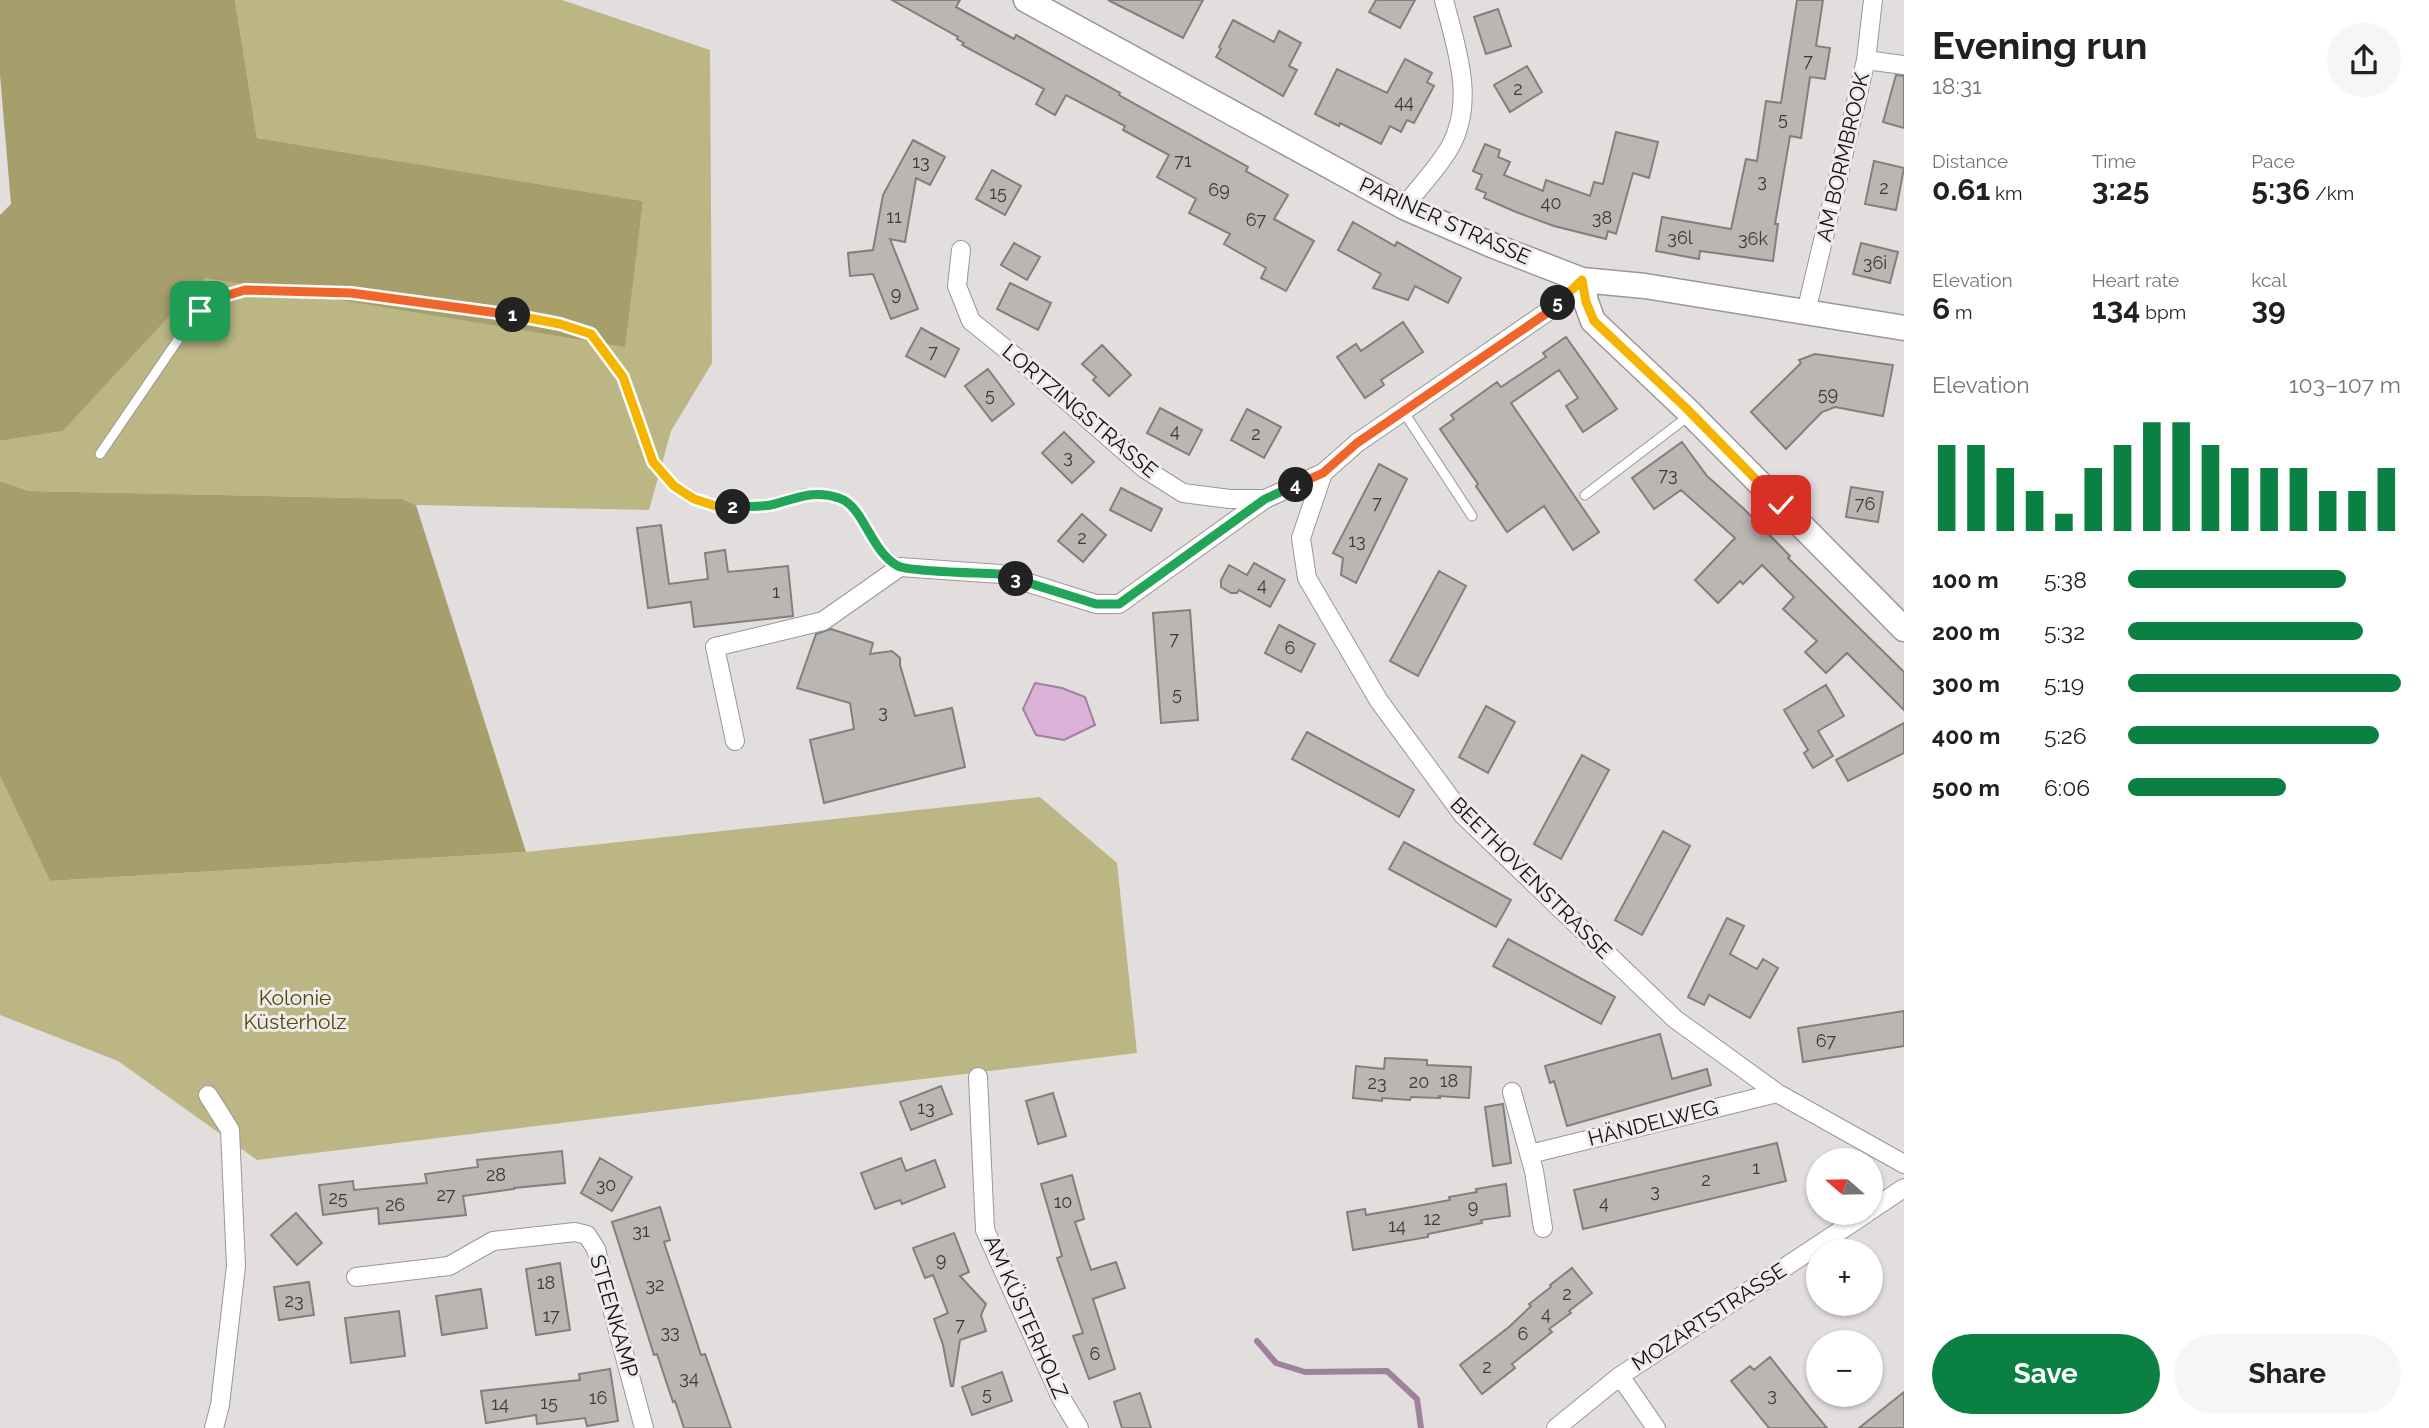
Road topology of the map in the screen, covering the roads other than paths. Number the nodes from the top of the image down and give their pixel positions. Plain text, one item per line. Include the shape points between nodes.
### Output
1 (1026, 0) edge
2 (1444, 0) edge
3 (1873, 0) edge
4 (1866, 60) junction
5 (1904, 65) edge
6 (1404, 207) junction
7 (961, 250) dead end
8 (1582, 280) junction
9 (1806, 312) junction
10 (1904, 328) edge
11 (1403, 411) junction
12 (1691, 414) junction
13 (100, 454) dead end
14 (1323, 473) junction
15 (1586, 495) dead end
16 (1265, 499) junction
17 (1472, 516) dead end
18 (900, 567) junction
19 (1904, 629) edge
20 (735, 741) dead end
21 (978, 1077) dead end
22 (1512, 1092) dead end
23 (1777, 1093) junction
24 (208, 1095) dead end
25 (1530, 1154) junction
26 (1904, 1164) edge
27 (1904, 1188) edge
28 (1883, 1202) edge
29 (1849, 1225) edge
30 (1543, 1228) dead end
31 (356, 1276) dead end
32 (1620, 1376) junction
33 (214, 1428) edge
34 (644, 1428) edge
35 (1079, 1428) edge
36 (1556, 1428) edge
37 (1656, 1428) edge

1 - 6 street, PARINER STRASSE
2 - 6 street via 1465,97 1461,121 1450,147
3 - 4 street, AM BORMBROOK
4 - 5 street
4 - 9 street, AM BORMBROOK
6 - 8 street, PARINER STRASSE
7 - 16 street, LORTZINGSTRASSE via 957,286 971,321 1145,469 1183,493
8 - 9 street, PARINER STRASSE
8 - 11 street, BEETHOVENSTRASSE via 1547,313
8 - 12 street via 1594,321
9 - 10 street, PARINER STRASSE
11 - 14 street, BEETHOVENSTRASSE
11 - 17 lane
12 - 15 lane
12 - 19 street
13 - 18 lane via 184,331 218,298 245,290 351,293 484,310 591,334 623,377 653,462 674,486 694,499 722,508 768,505 804,494 843,499 856,510 876,546
14 - 16 street
14 - 23 street, BEETHOVENSTRASSE via 1301,538 1307,578 1394,722 1463,815 1675,1019
16 - 18 street via 1119,604 1096,604 1000,574
18 - 20 street via 823,621 715,648
21 - 35 street, AM KÜSTERHOLZ via 985,1230
22 - 25 street
23 - 25 street, HÄNDELWEG
23 - 26 street, BEETHOVENSTRASSE
24 - 33 street via 230,1130 236,1266
25 - 30 street
27 - 28 street, MOZARTSTRASSE
29 - 32 street, MOZARTSTRASSE
31 - 34 street, STEENKAMP via 449,1266 493,1241 575,1232 587,1235 596,1249
32 - 36 street, MOZARTSTRASSE
32 - 37 street

